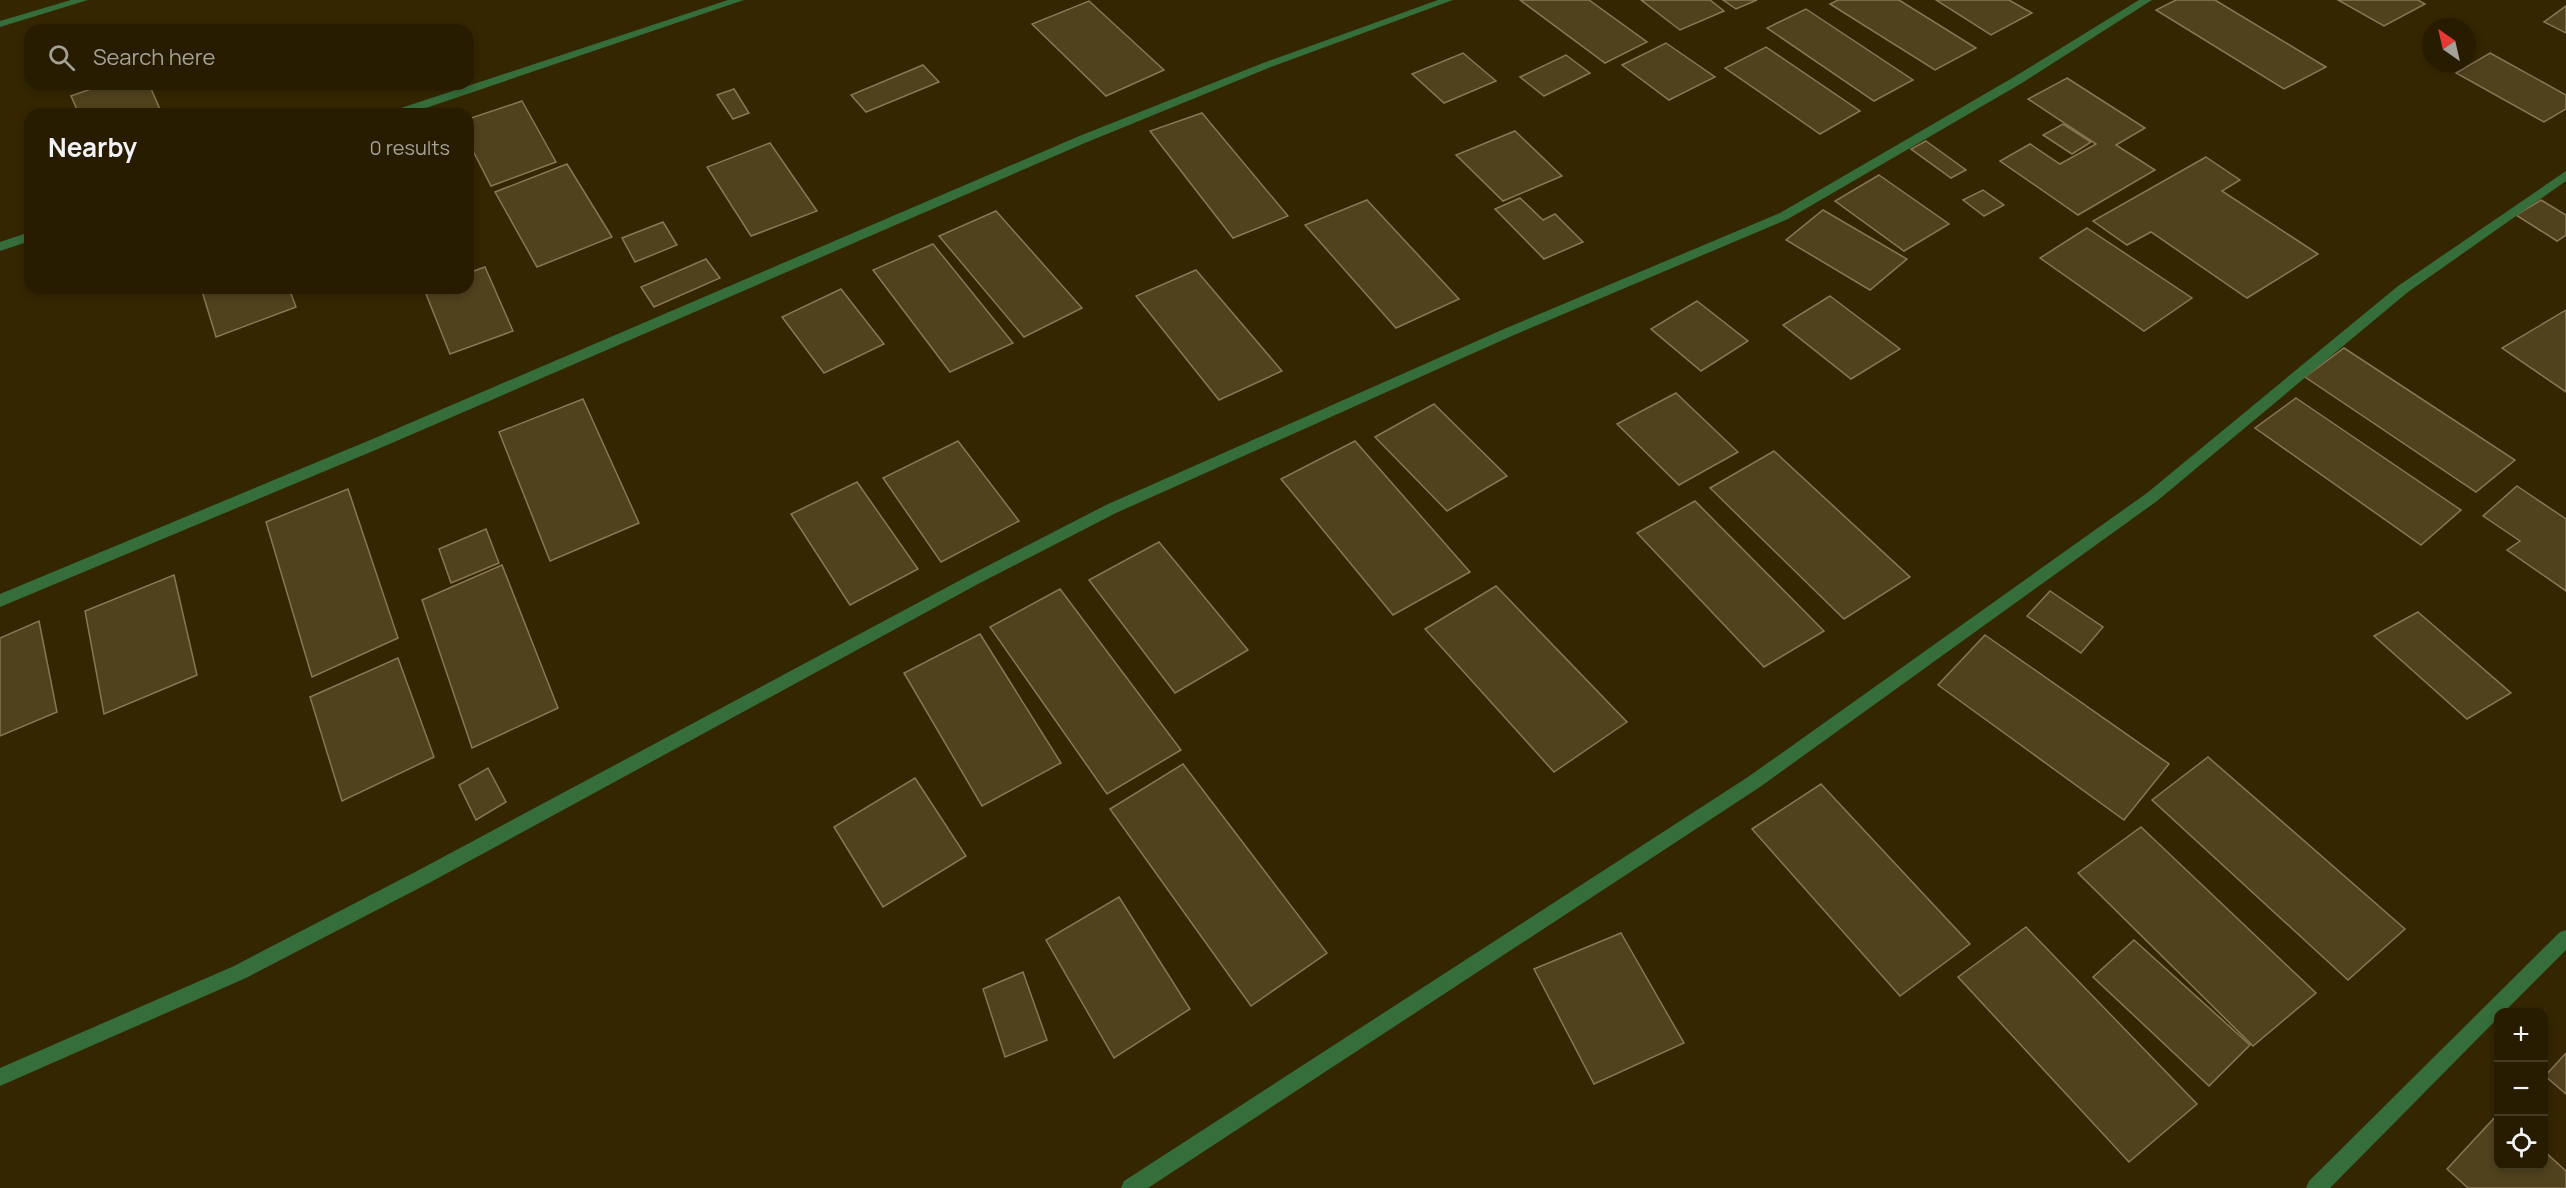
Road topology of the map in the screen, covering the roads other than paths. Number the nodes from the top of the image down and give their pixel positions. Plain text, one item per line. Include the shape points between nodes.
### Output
1 (83, 0) edge
2 (739, 0) edge
3 (1448, 0) edge
4 (2147, 0) edge
5 (0, 24) edge
6 (474, 88) edge
7 (468, 90) edge
8 (414, 108) edge
9 (2566, 175) edge
10 (24, 238) edge
11 (0, 247) edge
12 (0, 601) edge
13 (2566, 938) edge
14 (0, 1077) edge
15 (1131, 1188) edge
16 (2316, 1188) edge

1 - 5 street
2 - 6 street
3 - 12 street via 1267,65 1081,141
4 - 14 street via 1784,216 1509,332 1111,509 240,972
7 - 8 street
9 - 15 street via 2403,289 2152,497 1754,782
10 - 11 street
13 - 16 street

